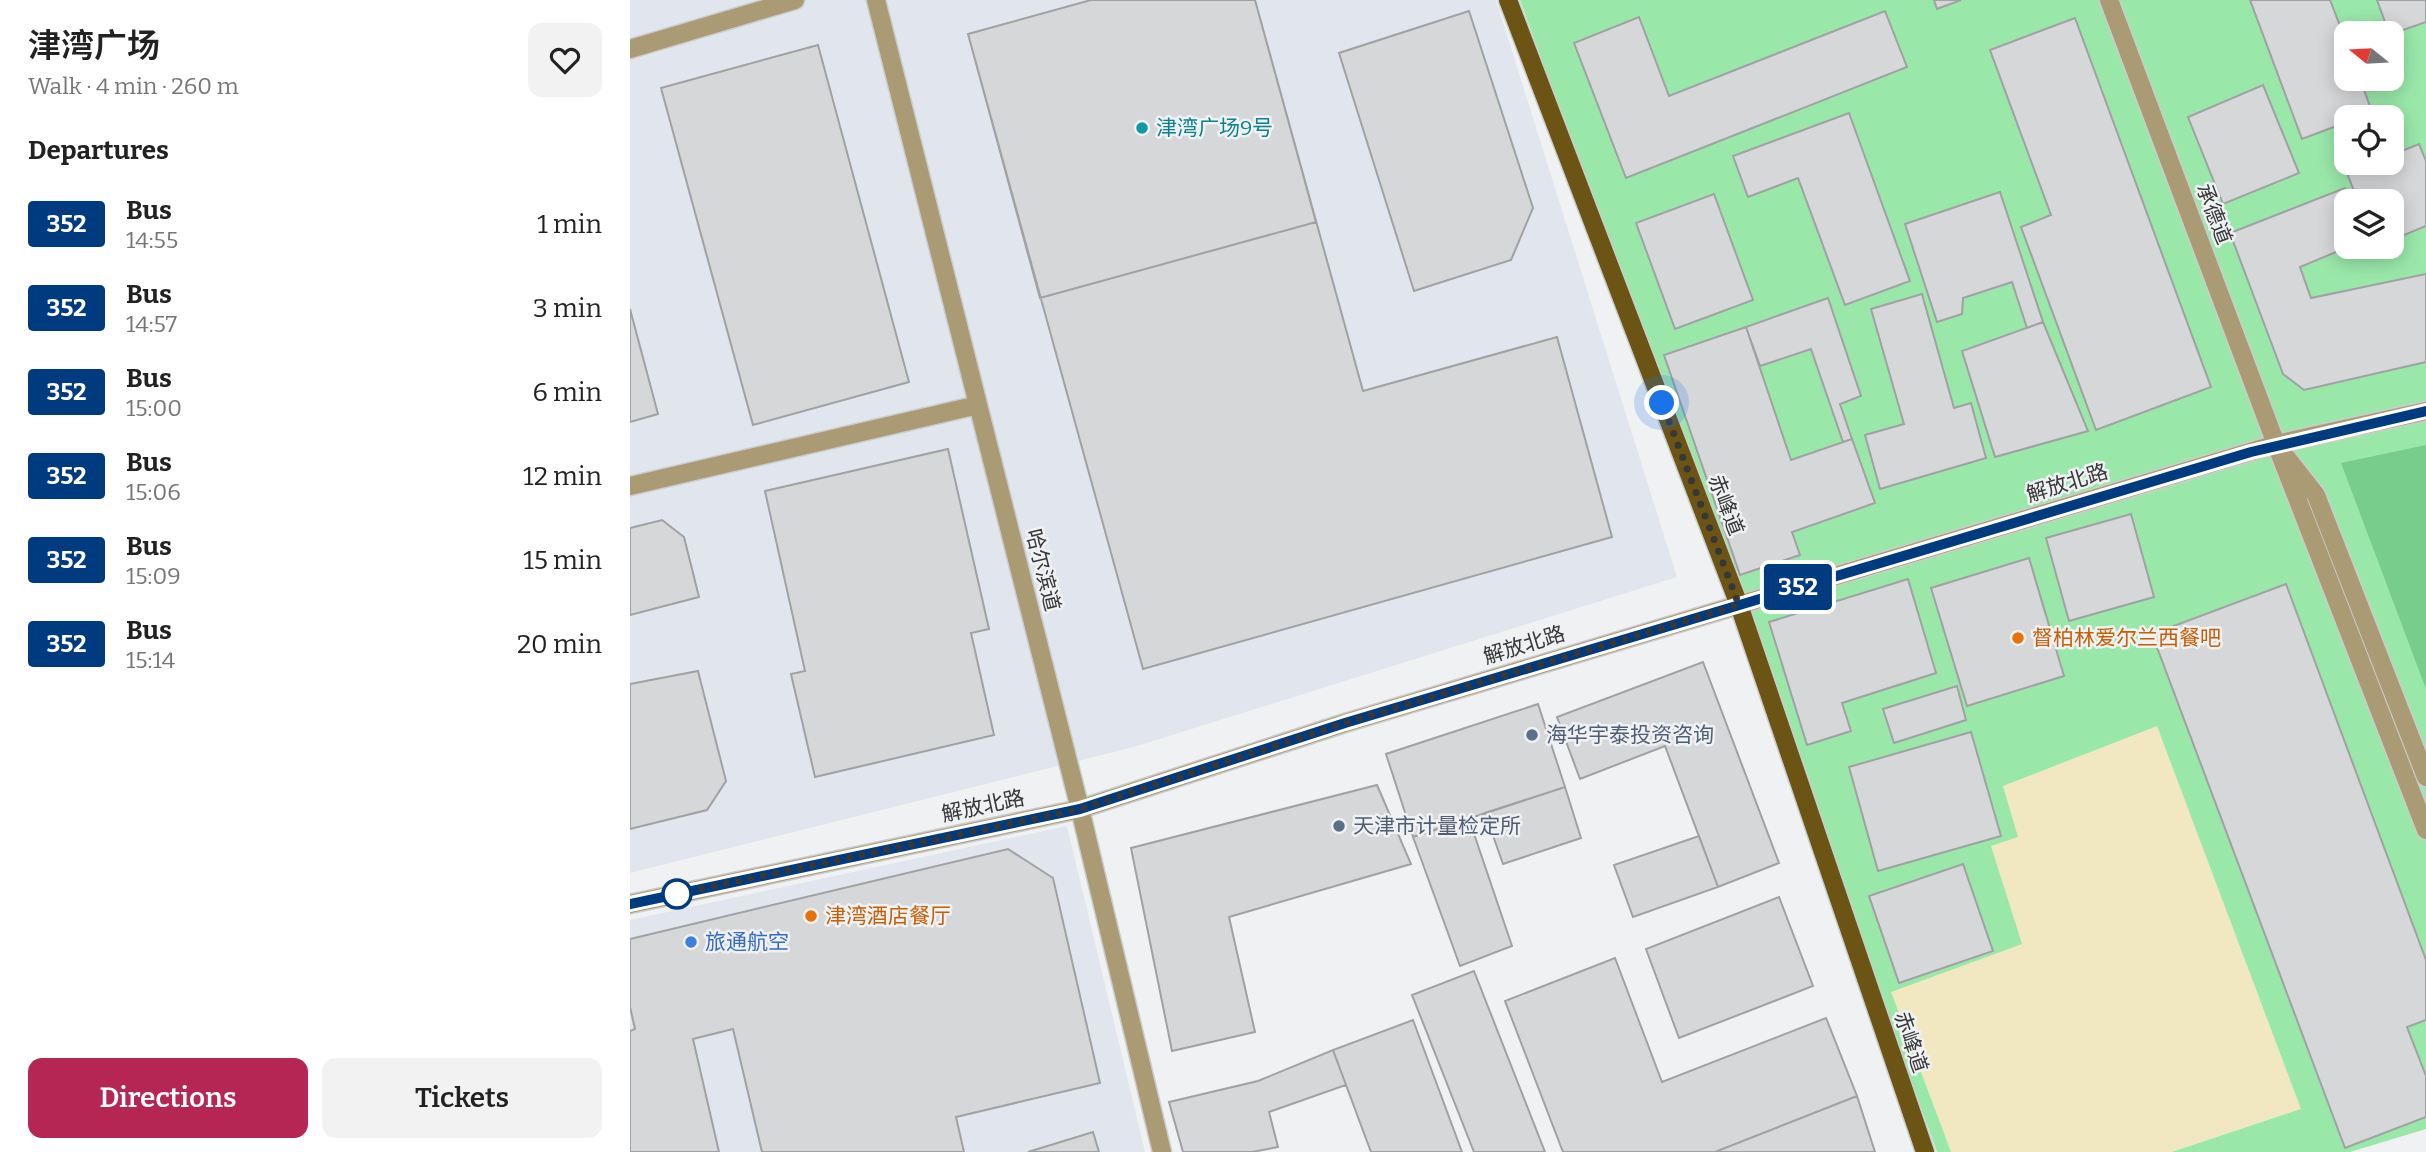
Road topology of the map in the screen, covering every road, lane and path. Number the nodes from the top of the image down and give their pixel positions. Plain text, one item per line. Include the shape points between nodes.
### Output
1 (795, 0) edge
2 (876, 0) edge
3 (1508, 0) edge
4 (2109, 0) edge
5 (630, 49) edge
6 (978, 405) junction
7 (2426, 411) edge
8 (2276, 444) junction
9 (630, 486) edge
10 (1739, 605) junction
11 (2426, 777) edge
12 (1080, 809) junction
13 (2426, 830) edge
14 (630, 904) edge
15 (1162, 1152) edge
16 (1925, 1152) edge

1 - 5 street
2 - 6 street, 哈尔滨道
3 - 10 main road, 赤峰道
4 - 8 street, 承德道
6 - 9 street
6 - 12 street, 哈尔滨道
7 - 8 street, 解放北路
8 - 10 street, 解放北路
8 - 11 street, 承德道 via 2316,495
8 - 13 street, 承德道
10 - 12 street, 解放北路 via 1345,723
10 - 16 main road, 赤峰道
12 - 14 street, 解放北路
12 - 15 street, 哈尔滨道

